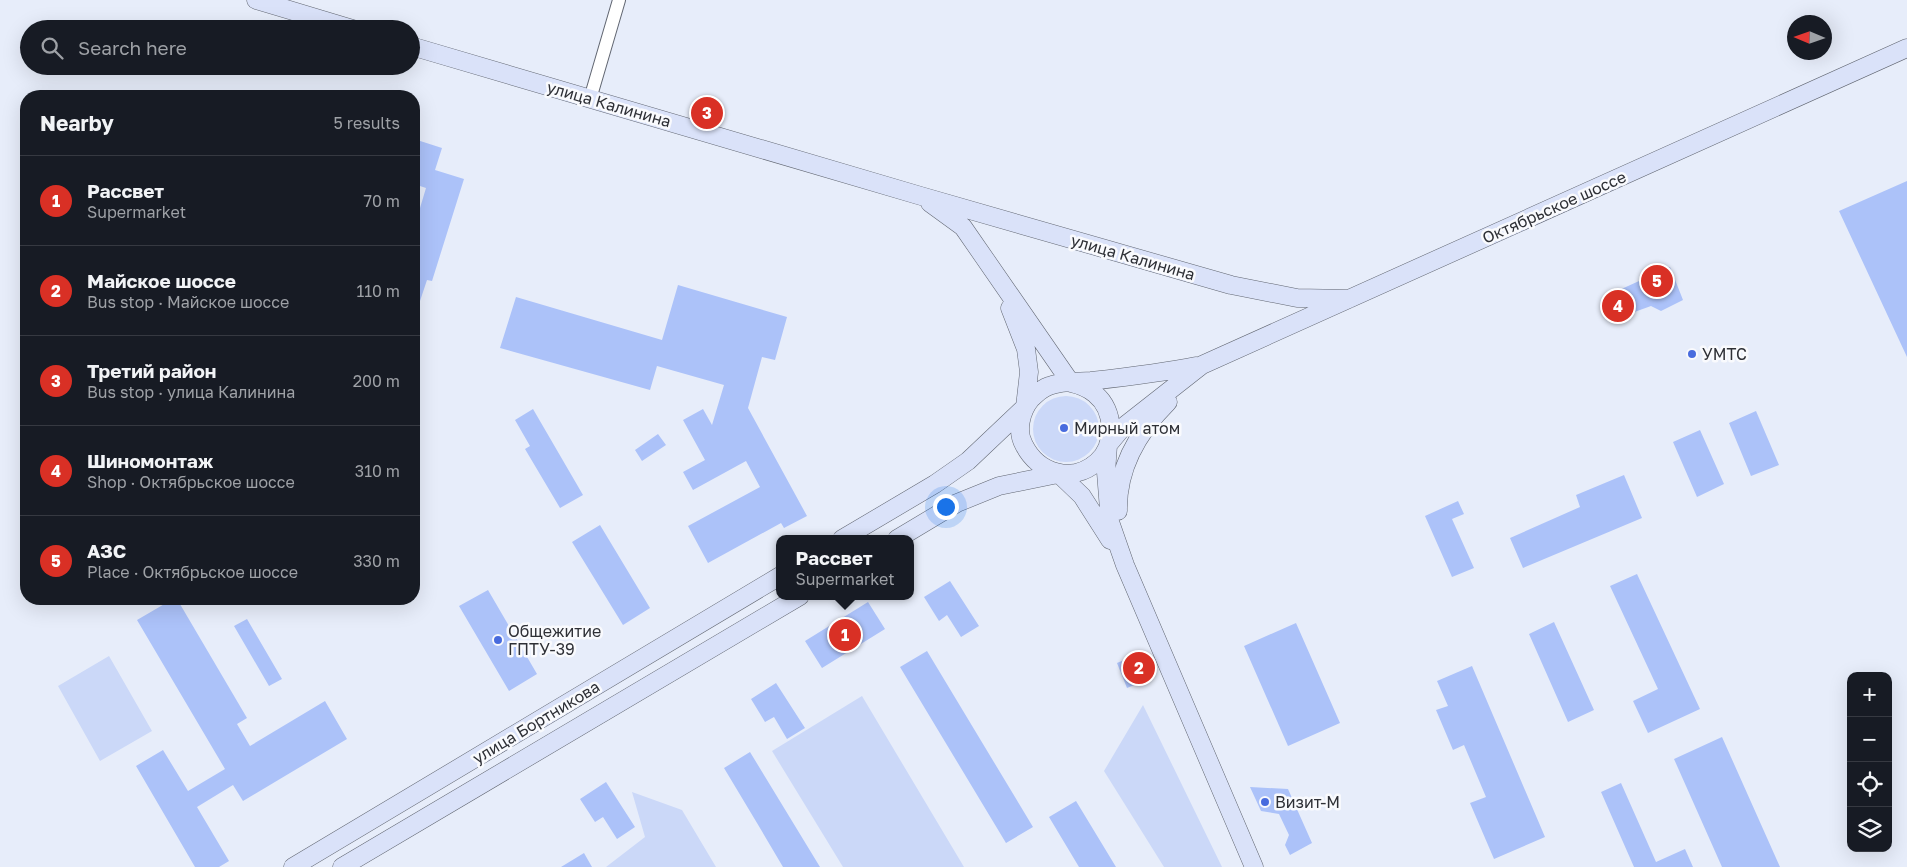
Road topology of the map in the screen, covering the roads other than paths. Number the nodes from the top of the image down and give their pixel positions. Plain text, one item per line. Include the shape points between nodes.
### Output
1 (256, 0) edge
2 (619, 0) edge
3 (324, 20) edge
4 (1907, 48) edge
5 (420, 49) edge
6 (590, 99) junction
7 (921, 196) junction
8 (997, 277) junction
9 (1349, 299) junction
10 (1202, 365) junction
11 (1071, 383) junction
12 (1025, 407) junction
13 (1108, 445) junction
14 (1059, 474) junction
15 (849, 535) edge
16 (904, 535) edge
17 (1125, 565) junction
18 (776, 578) edge
19 (793, 600) edge
20 (299, 865) edge
21 (342, 867) edge
22 (1254, 867) edge

1 - 3 main road
2 - 6 street
4 - 9 main road, Октябрьское шоссе
5 - 6 main road, улица Калинина
6 - 7 main road, улица Калинина
7 - 8 main road, улица Калинина via 963,227
7 - 9 main road, улица Калинина via 1231,284 1297,298
8 - 11 main road, улица Калинина
8 - 12 main road, улица Калинина via 1026,349 1029,372
9 - 10 main road, Октябрьское шоссе
10 - 11 main road, Октябрьское шоссе
10 - 13 main road, Октябрьское шоссе via 1123,427
10 - 17 main road via 1153,417 1131,449 1118,497 1118,541
11 - 12 main road via 1050,386 1036,393
11 - 13 main road via 1097,395 1107,409 1111,426
12 - 14 main road via 1020,424 1022,441 1029,455 1041,467
12 - 15 main road via 968,461
13 - 14 main road via 1097,461 1081,471
13 - 17 main road via 1106,472 1110,522
14 - 16 main road via 999,486 957,503
14 - 17 main road via 1082,496
17 - 22 main road
18 - 20 main road, улица Бортникова
19 - 21 main road, улица Бортникова

